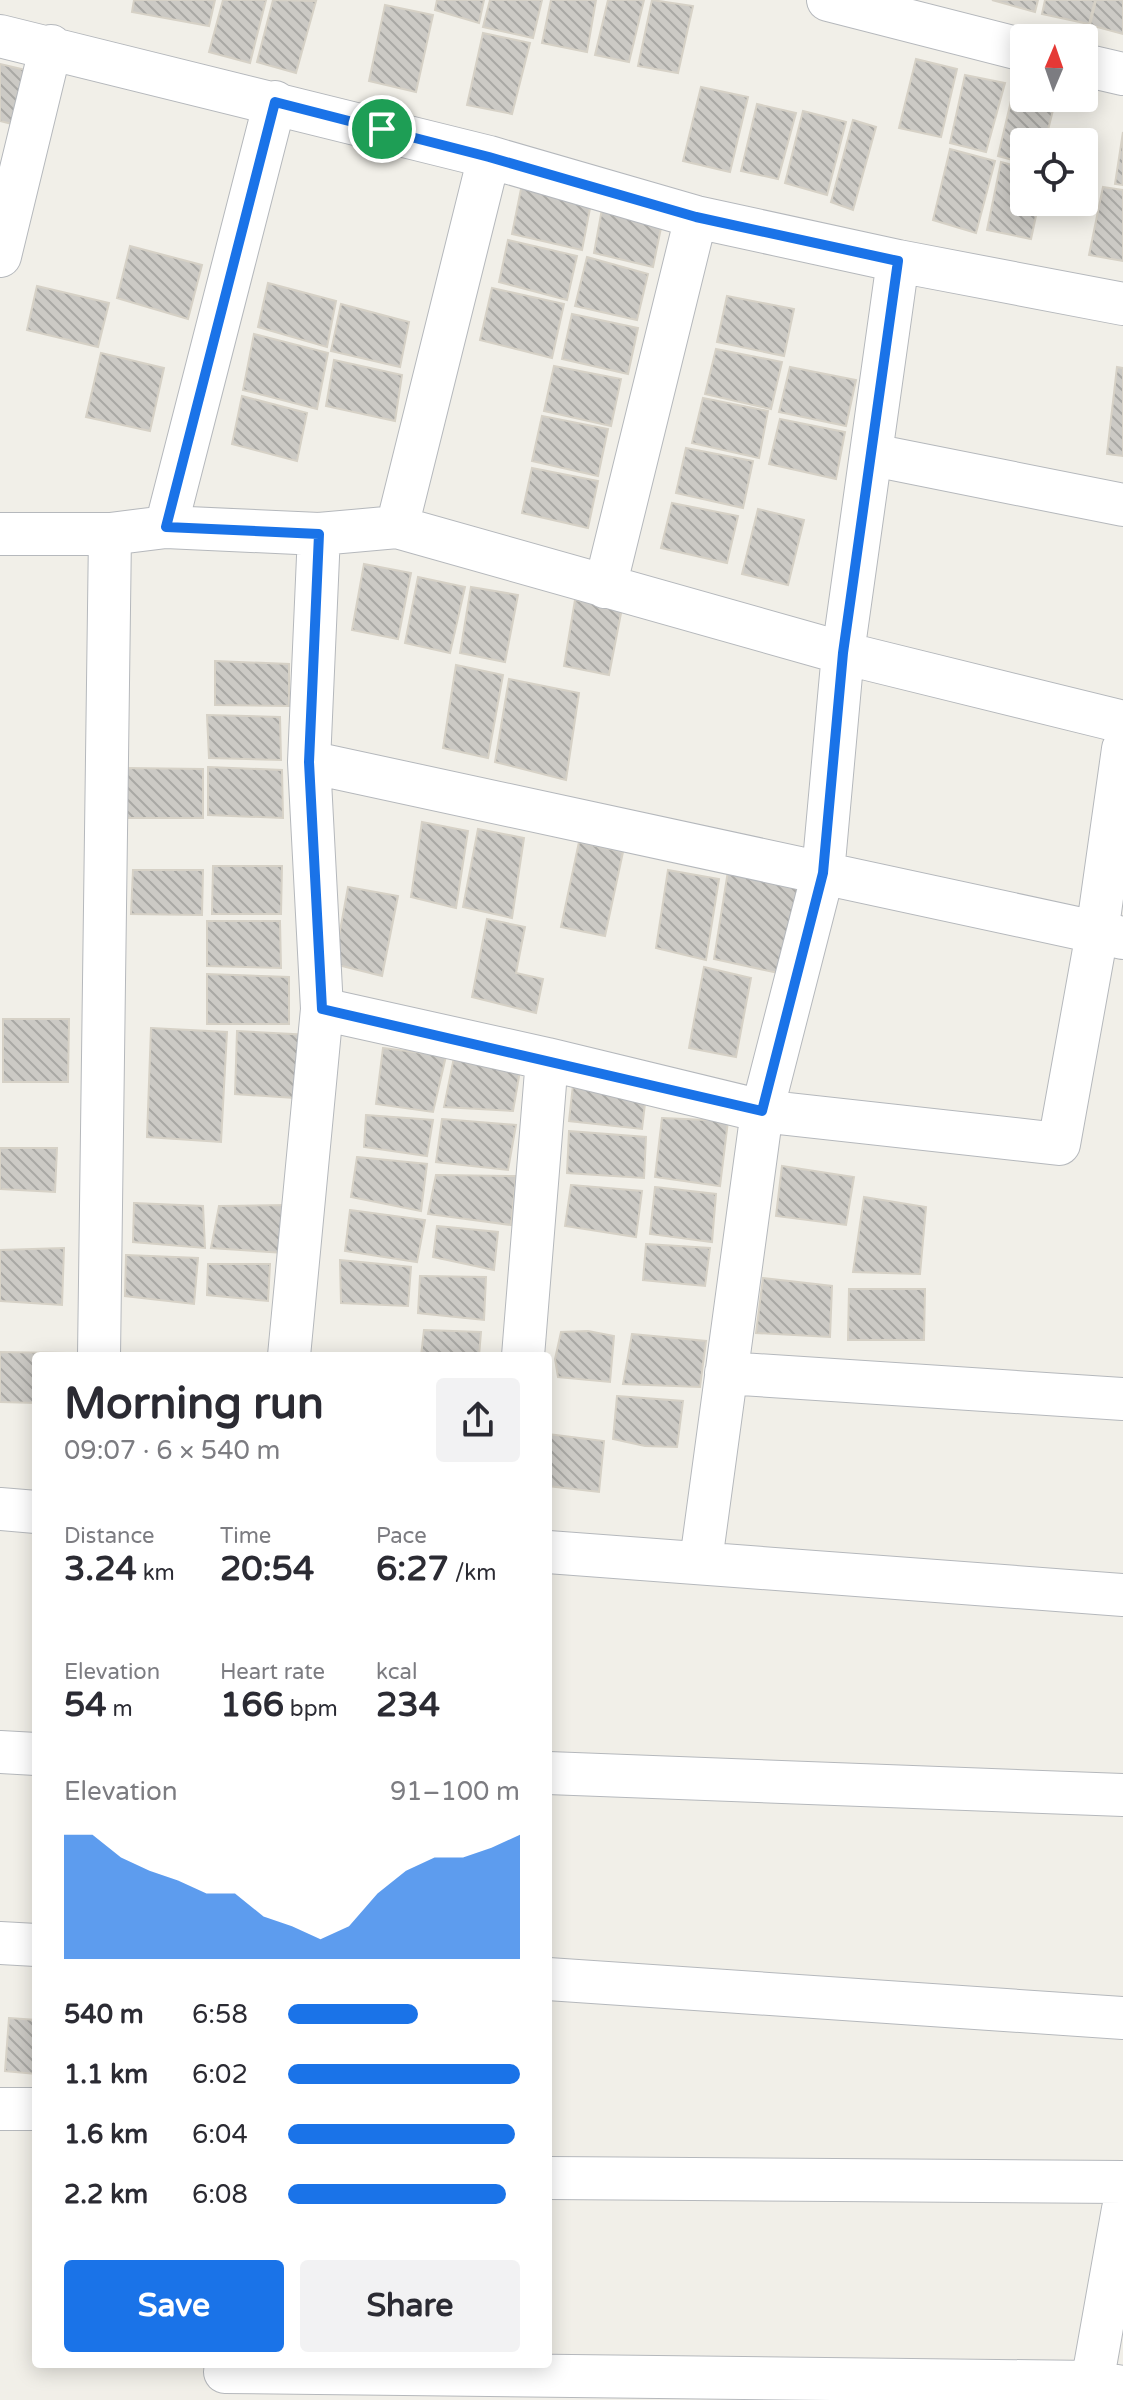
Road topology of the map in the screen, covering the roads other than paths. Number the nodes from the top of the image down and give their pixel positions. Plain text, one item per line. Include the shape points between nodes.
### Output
1 (828, 0) edge
2 (899, 9) edge
3 (0, 36) edge
4 (1010, 45) edge
5 (51, 46) junction
6 (1098, 68) edge
7 (1123, 74) edge
8 (275, 102) junction
9 (489, 157) junction
10 (696, 217) junction
11 (0, 256) edge
12 (898, 261) junction
13 (1123, 304) edge
14 (873, 455) junction
15 (1123, 505) edge
16 (166, 527) junction
17 (397, 527) junction
18 (0, 534) edge
19 (110, 534) junction
20 (319, 534) junction
21 (605, 587) junction
22 (843, 653) junction
23 (1123, 722) edge
24 (1123, 749) edge
25 (309, 762) junction
26 (823, 873) junction
27 (1110, 935) edge
28 (322, 1009) junction
29 (547, 1059) junction
30 (762, 1111) junction
31 (99, 1352) edge
32 (289, 1352) edge
33 (523, 1352) edge
34 (726, 1373) junction
35 (1123, 1399) edge
36 (0, 1509) edge
37 (32, 1512) edge
38 (552, 1552) edge
39 (701, 1561) junction
40 (1123, 1595) edge
41 (0, 1752) edge
42 (32, 1754) edge
43 (552, 1773) edge
44 (1123, 1795) edge
45 (0, 1943) edge
46 (32, 1945) edge
47 (552, 1979) edge
48 (1123, 2018) edge
49 (0, 2109) edge
50 (32, 2109) edge
51 (552, 2178) edge
52 (1123, 2182) edge
53 (1123, 2209) edge
54 (225, 2379) edge
55 (1101, 2390) edge

1 - 2 street
2 - 4 street
3 - 5 street
5 - 8 street
5 - 11 street
6 - 7 street
8 - 9 street
8 - 16 street
9 - 10 street
9 - 17 street
10 - 12 street
10 - 21 street
12 - 13 street
12 - 14 street
14 - 15 street
14 - 22 street
16 - 19 street
16 - 20 street
17 - 20 street
17 - 21 street
18 - 19 street
19 - 31 street
20 - 25 street
21 - 22 street
22 - 23 street
22 - 26 street
24 - 27 street
25 - 26 street
25 - 28 street
26 - 27 street
26 - 30 street
27 - 30 street via 1059,1144
28 - 29 street
28 - 32 street
29 - 30 street
29 - 33 street
30 - 34 street
34 - 35 street
34 - 39 street
36 - 37 street
38 - 39 street
39 - 40 street
41 - 42 street
43 - 44 street
45 - 46 street
47 - 48 street
49 - 50 street
51 - 52 street
53 - 55 street
54 - 55 street

